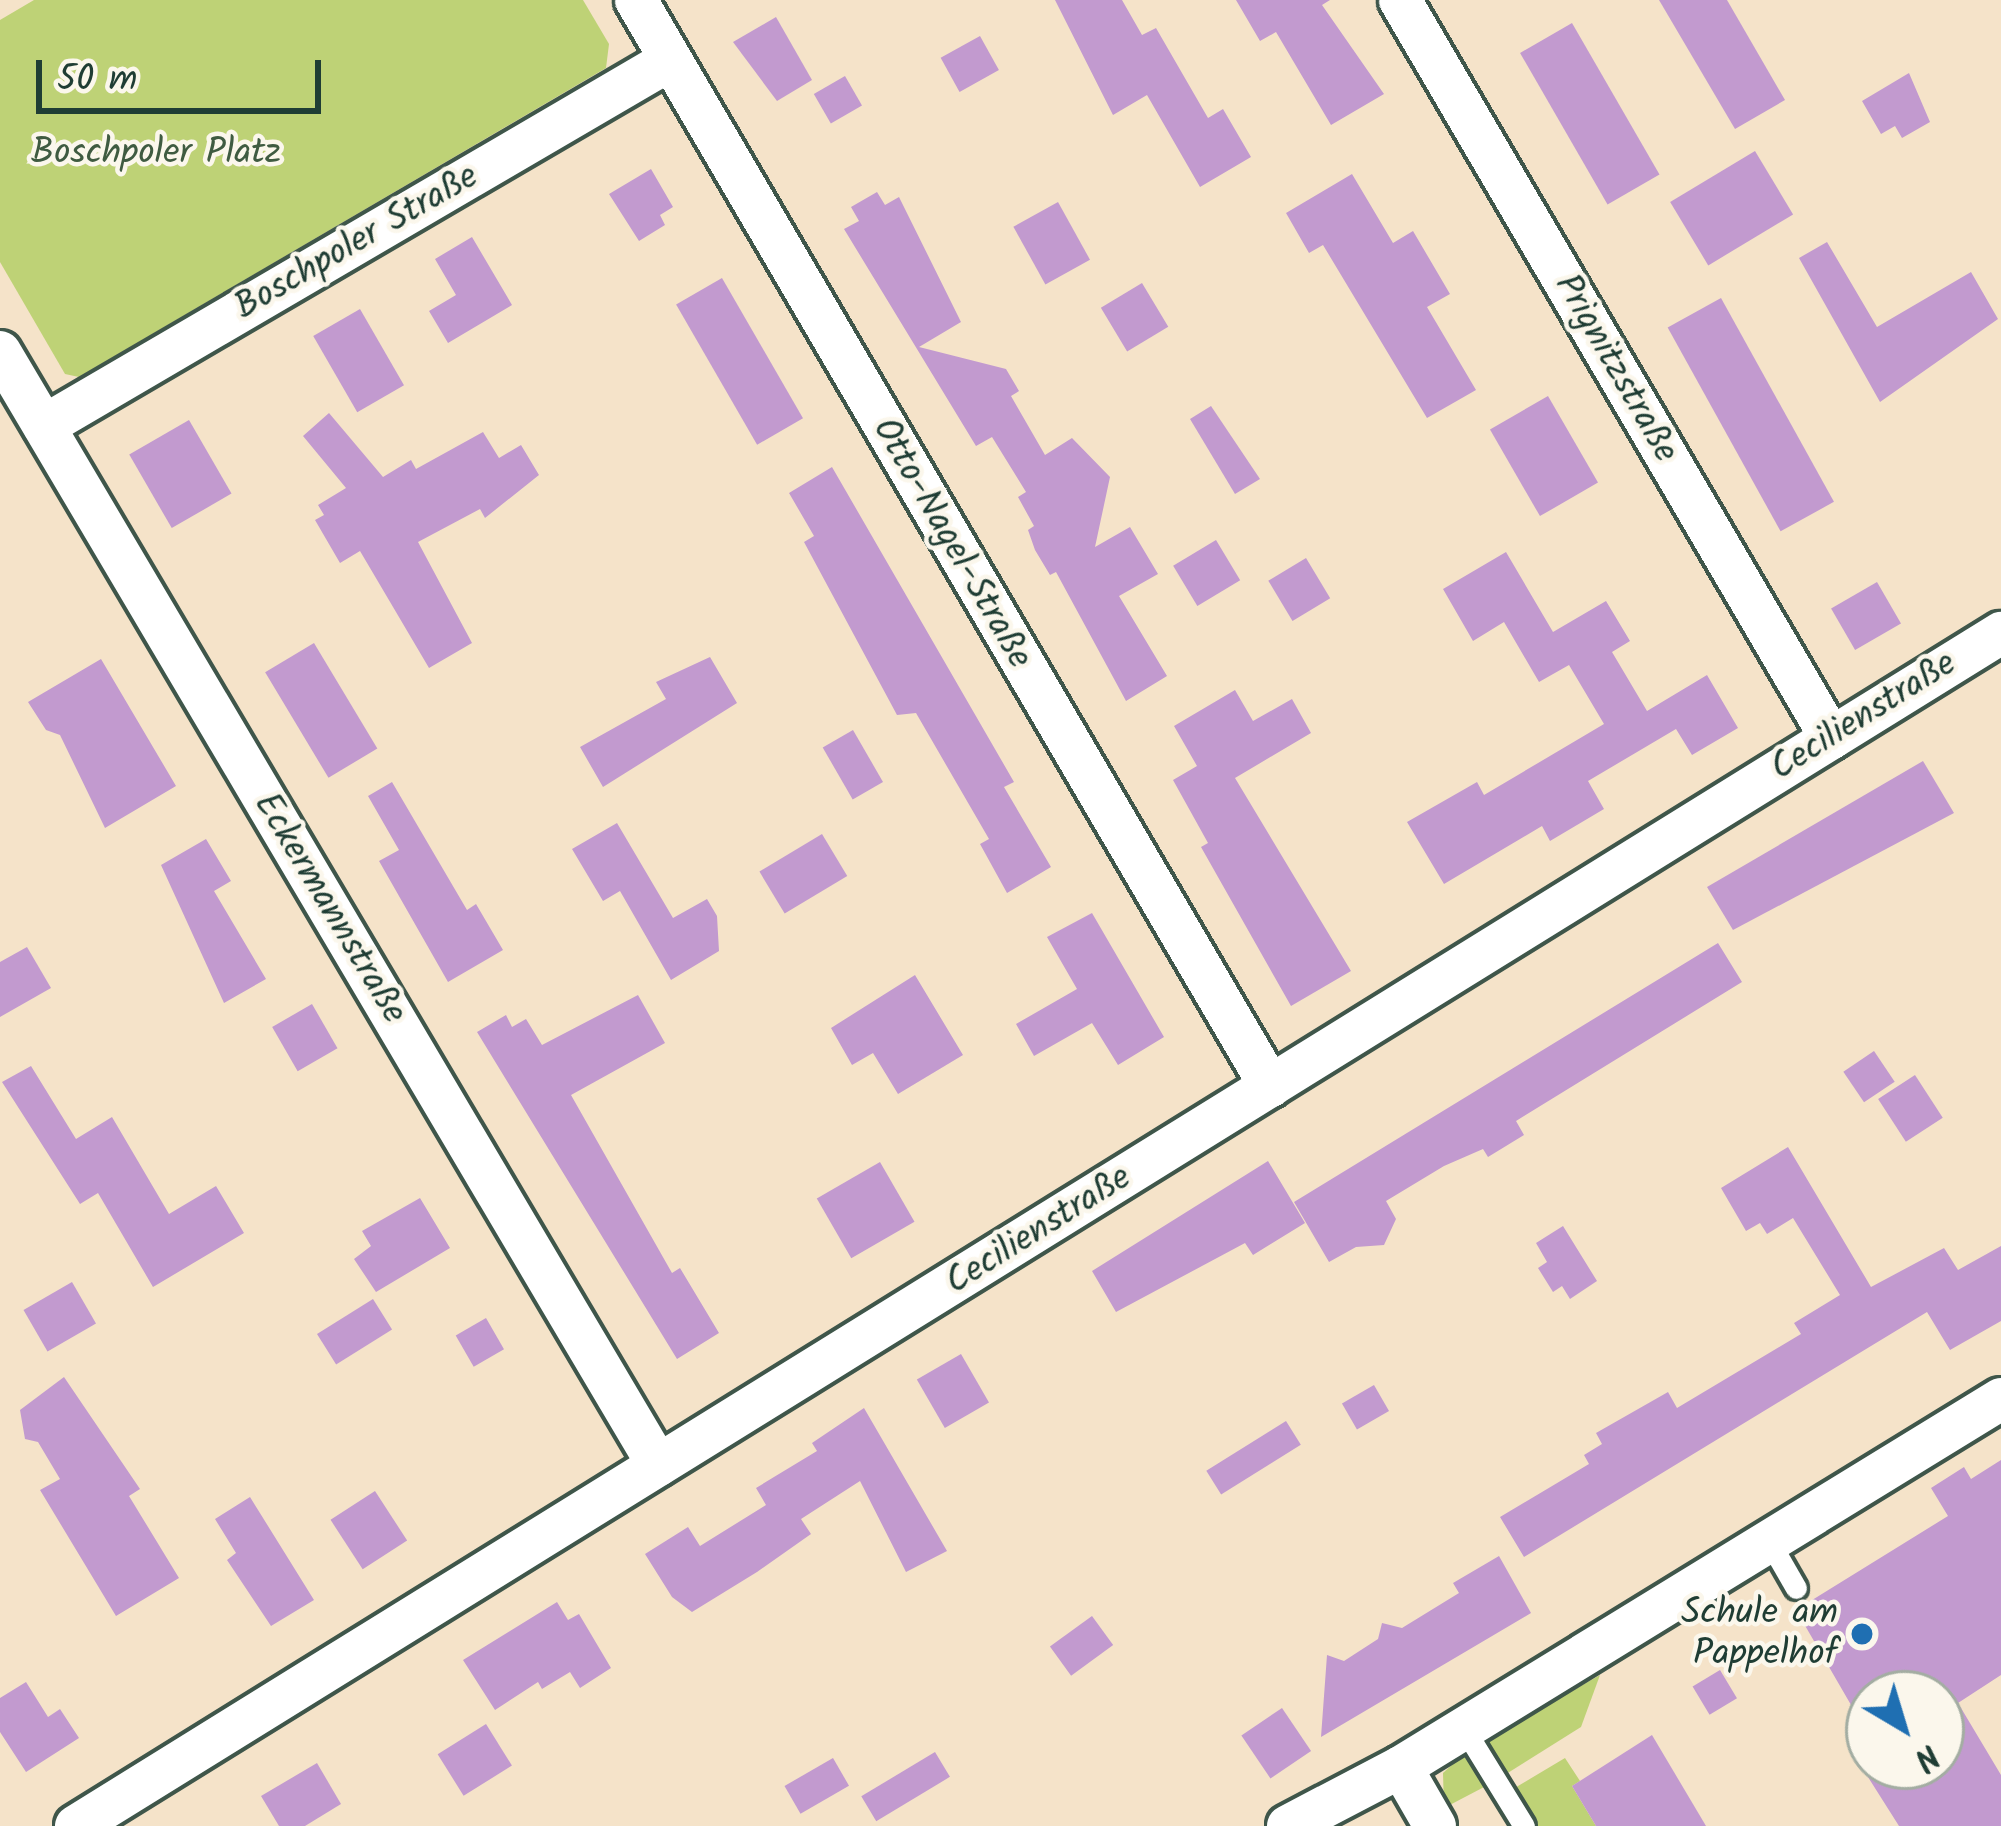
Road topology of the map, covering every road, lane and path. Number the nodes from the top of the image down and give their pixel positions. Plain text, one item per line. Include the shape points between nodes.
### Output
1 (636, 0) edge
2 (1400, 0) edge
3 (670, 60) junction
4 (0, 352) edge
5 (44, 426) junction
6 (2001, 633) edge
7 (1831, 738) junction
8 (1270, 1086) junction
9 (2001, 1399) edge
10 (658, 1466) junction
11 (1769, 1541) junction
12 (1796, 1588) dead end
13 (1463, 1727) junction
14 (1401, 1767) junction
15 (76, 1826) edge
16 (1288, 1826) edge
17 (1435, 1826) edge
18 (1524, 1826) edge

1 - 3 street, Otto-Nagel-Straße
2 - 7 street, Prignitzstraße
3 - 5 street, Boschpoler Straße
3 - 8 street, Otto-Nagel-Straße
4 - 5 street, Eckermannstraße
5 - 10 street, Eckermannstraße
6 - 7 street, Cecilienstraße
7 - 8 street, Cecilienstraße
8 - 10 street, Cecilienstraße
9 - 11 street
10 - 15 street, Cecilienstraße
11 - 12 lane
11 - 13 street
13 - 14 street
13 - 18 lane
14 - 16 street
14 - 17 street

